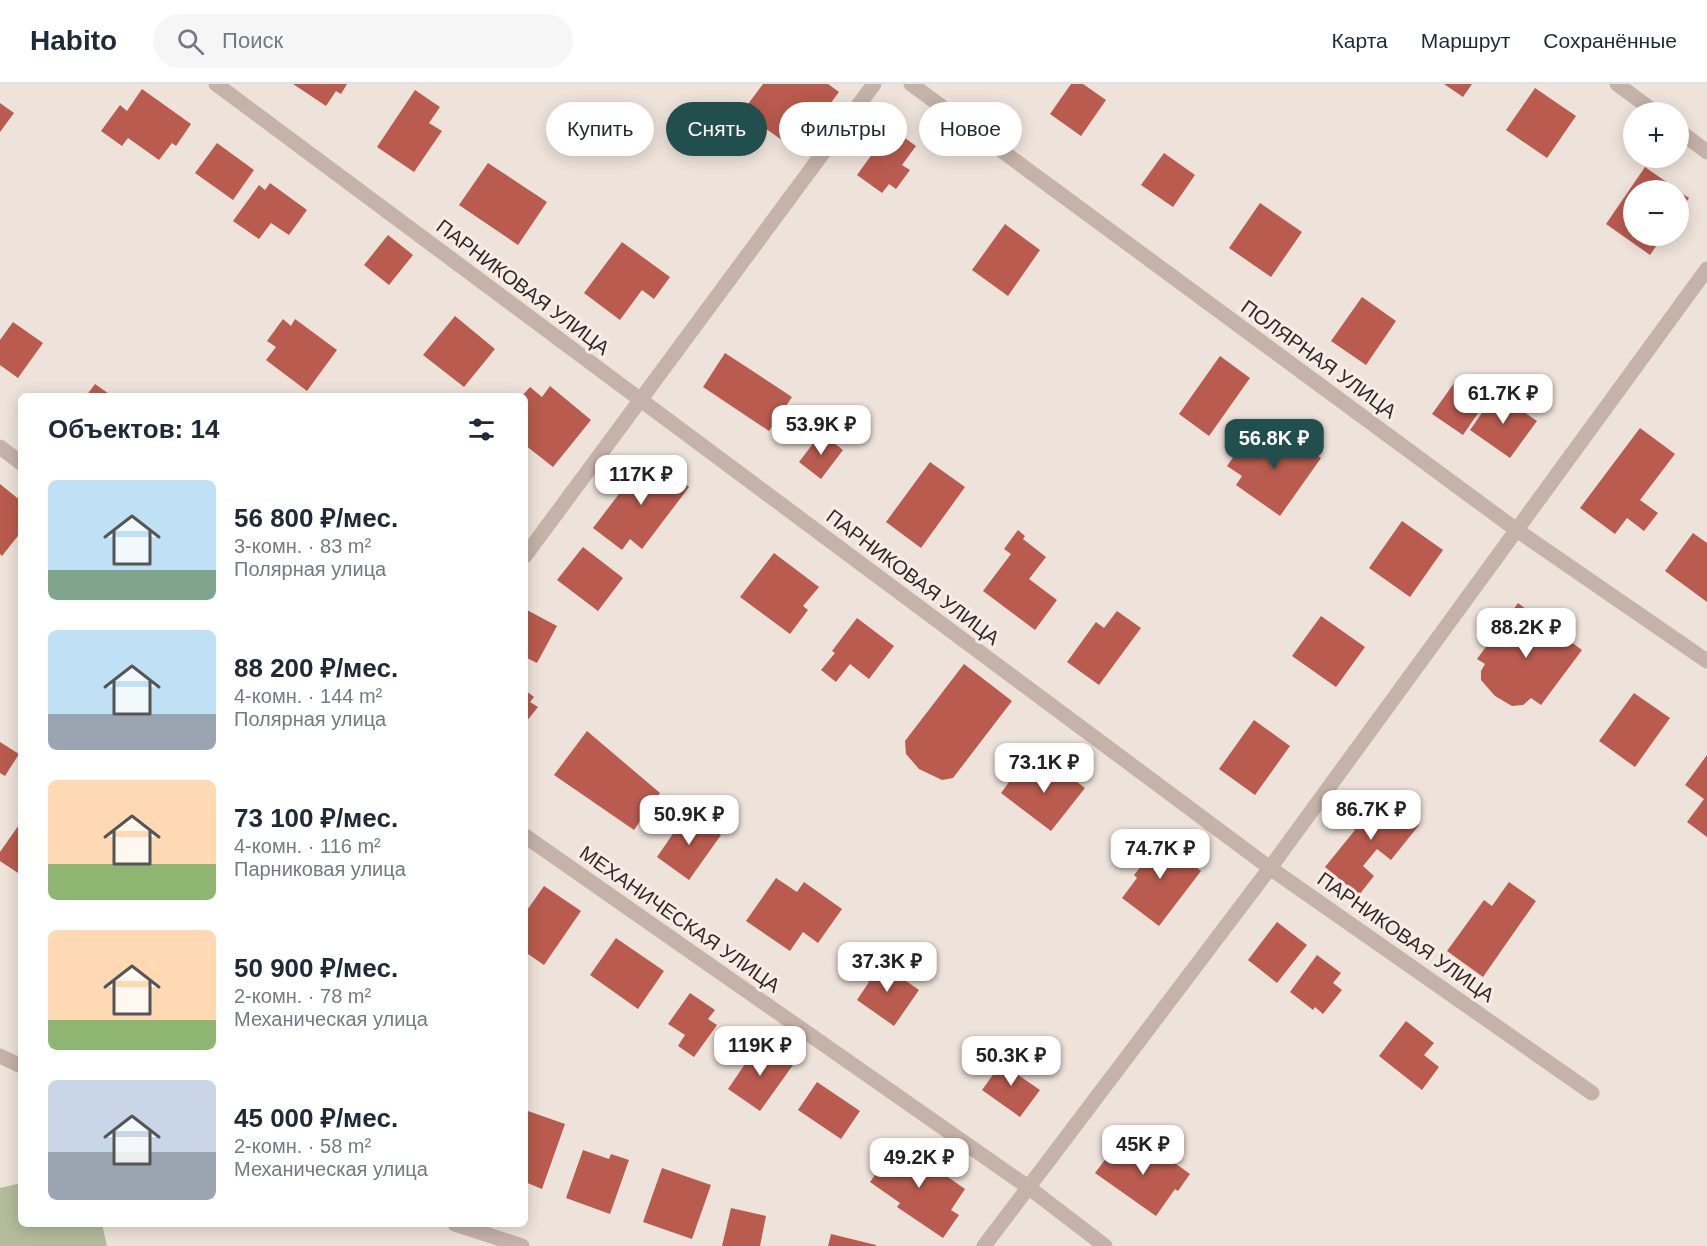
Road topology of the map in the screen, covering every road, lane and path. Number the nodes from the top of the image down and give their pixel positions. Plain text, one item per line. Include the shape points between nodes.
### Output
1 (216, 84) edge
2 (874, 84) edge
3 (911, 84) edge
4 (1617, 84) edge
5 (1641, 102) edge
6 (1689, 138) edge
7 (1707, 152) edge
8 (1707, 269) edge
9 (640, 400) junction
10 (0, 447) edge
11 (18, 461) edge
12 (1518, 531) junction
13 (528, 552) edge
14 (1707, 661) edge
15 (528, 838) edge
16 (1270, 868) junction
17 (0, 1056) edge
18 (18, 1065) edge
19 (1592, 1093) dead end
20 (1028, 1187) junction
21 (464, 1227) edge
22 (522, 1246) edge
23 (984, 1246) edge
24 (1105, 1246) edge

1 - 9 street, ПАРНИКОВАЯ УЛИЦА
2 - 9 street
3 - 12 street, ПОЛЯРНАЯ УЛИЦА
4 - 5 street
6 - 7 street
8 - 12 street
9 - 13 street
9 - 16 street, ПАРНИКОВАЯ УЛИЦА
10 - 11 street
12 - 14 street, ПОЛЯРНАЯ УЛИЦА
12 - 16 street
15 - 20 street, МЕХАНИЧЕСКАЯ УЛИЦА
16 - 19 street, ПАРНИКОВАЯ УЛИЦА
16 - 20 street
17 - 18 street
20 - 23 street
20 - 24 street, МЕХАНИЧЕСКАЯ УЛИЦА
21 - 22 street

